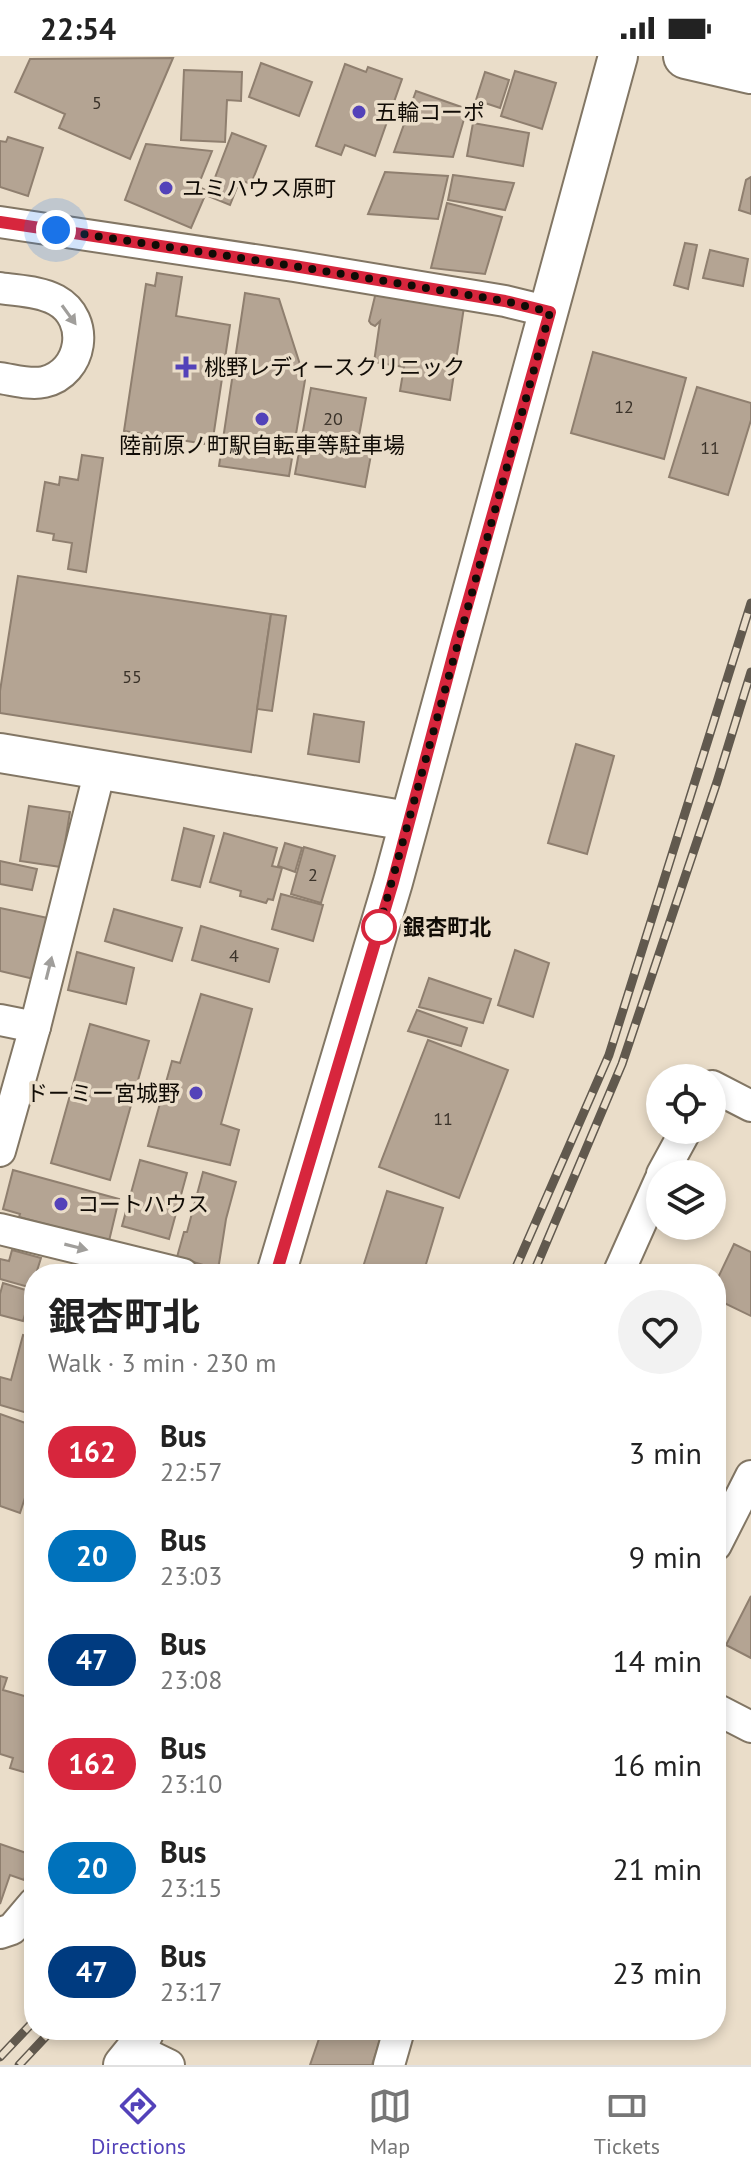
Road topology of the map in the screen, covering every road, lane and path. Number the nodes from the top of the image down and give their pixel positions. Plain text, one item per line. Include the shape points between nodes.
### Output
1 (618, 56) edge
2 (686, 56) edge
3 (751, 71) edge
4 (0, 222) edge
5 (0, 288) edge
6 (550, 312) junction
7 (0, 378) edge
8 (0, 753) edge
9 (100, 770) junction
10 (408, 821) junction
11 (0, 1020) edge
12 (35, 1027) junction
13 (726, 1093) edge
14 (751, 1106) edge
15 (0, 1151) edge
16 (646, 1211) edge
17 (0, 1229) edge
18 (142, 1264) edge
19 (279, 1264) edge
20 (622, 1264) edge
21 (751, 1476) edge
22 (726, 1525) edge
23 (726, 1714) edge
24 (751, 1727) edge
25 (24, 1915) edge
26 (0, 1933) edge
27 (396, 2040) edge
28 (389, 2065) edge

1 - 6 street
2 - 3 highway
4 - 6 street via 294,266
5 -> 7 street via 59,301 70,311 79,339 77,354 58,376 30,383
6 - 10 street
8 - 9 street
9 - 10 street
12 -> 9 street
10 - 19 street
11 - 12 street
12 - 15 street
13 - 14 street
16 - 20 street
17 -> 18 street
21 - 22 street
23 - 24 street
25 - 26 street via 12,1929
27 - 28 street

